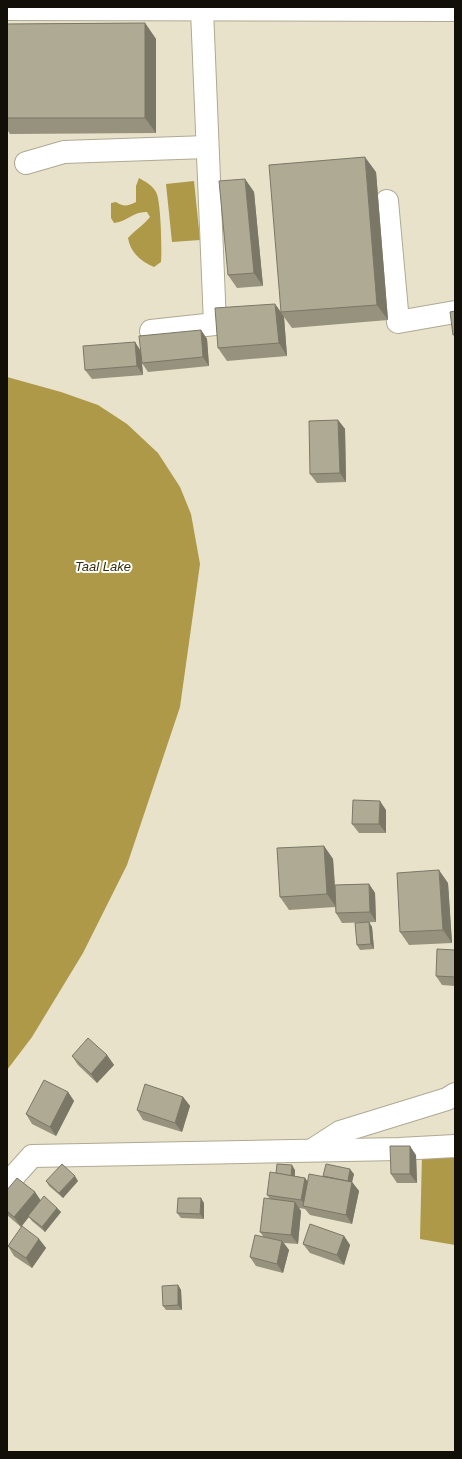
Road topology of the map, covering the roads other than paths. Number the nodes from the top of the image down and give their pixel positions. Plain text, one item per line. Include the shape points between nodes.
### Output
1 (178, 8) edge
2 (7, 9) edge
3 (202, 10) junction
4 (455, 10) edge
5 (207, 146) junction
6 (26, 163) dead end
7 (387, 201) dead end
8 (455, 312) edge
9 (151, 331) dead end
10 (455, 1094) edge
11 (455, 1146) edge
12 (312, 1150) junction
13 (7, 1184) edge

1 - 2 street
1 - 3 street
3 - 4 street
3 - 5 street
5 - 6 street via 64,152
5 - 9 street via 215,324
7 - 8 street via 398,322
10 - 12 street via 427,1106 340,1132
11 - 12 street
12 - 13 street via 32,1156

